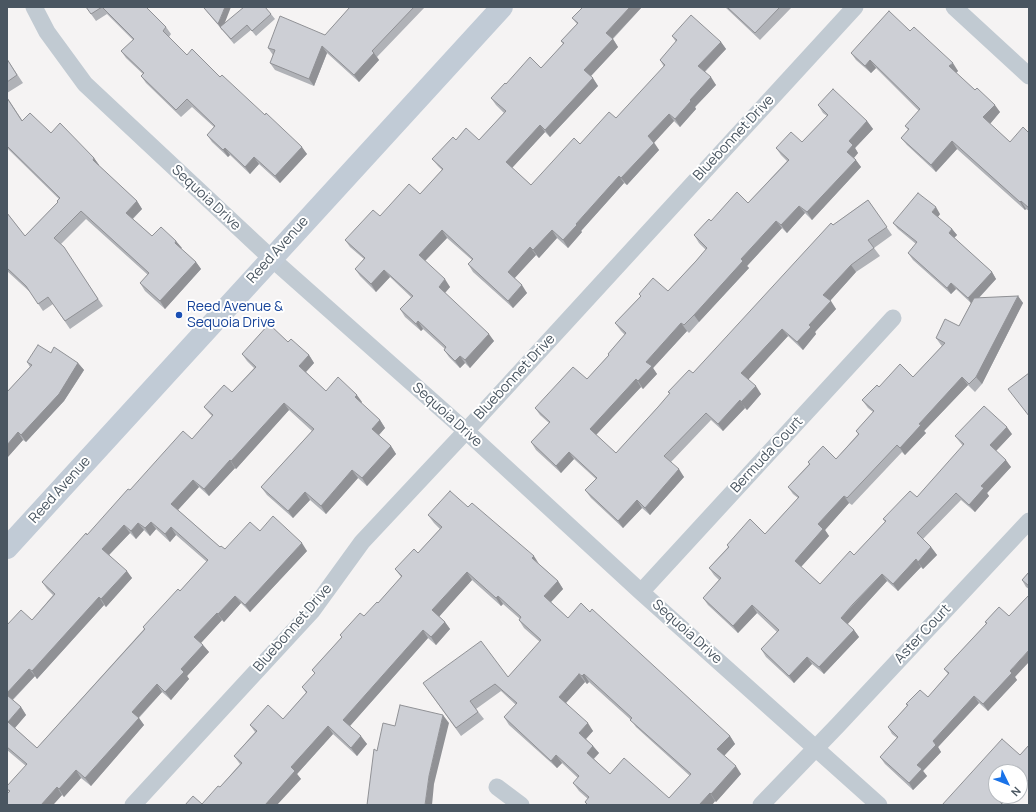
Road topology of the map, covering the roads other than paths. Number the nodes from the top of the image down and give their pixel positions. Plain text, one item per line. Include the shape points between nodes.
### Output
1 (34, 7) edge
2 (502, 7) edge
3 (855, 7) edge
4 (954, 7) edge
5 (1029, 76) edge
6 (271, 258) junction
7 (893, 318) dead end
8 (466, 431) junction
9 (1029, 521) edge
10 (7, 548) edge
11 (641, 592) junction
12 (816, 747) junction
13 (497, 787) dead end
14 (133, 805) edge
15 (521, 805) edge
16 (761, 805) edge
17 (879, 805) edge

1 - 6 street, Sequoia Drive via 47,32 85,84
2 - 6 main road, Reed Avenue
3 - 8 street, Bluebonnet Drive
4 - 5 street
6 - 8 street, Sequoia Drive
6 - 10 main road, Reed Avenue
7 - 11 street, Bermuda Court
8 - 11 street, Sequoia Drive
8 - 14 street, Bluebonnet Drive via 362,542 312,610
9 - 12 street, Aster Court
11 - 12 street, Sequoia Drive
12 - 16 street, Aster Court
12 - 17 street, Sequoia Drive
13 - 15 street

